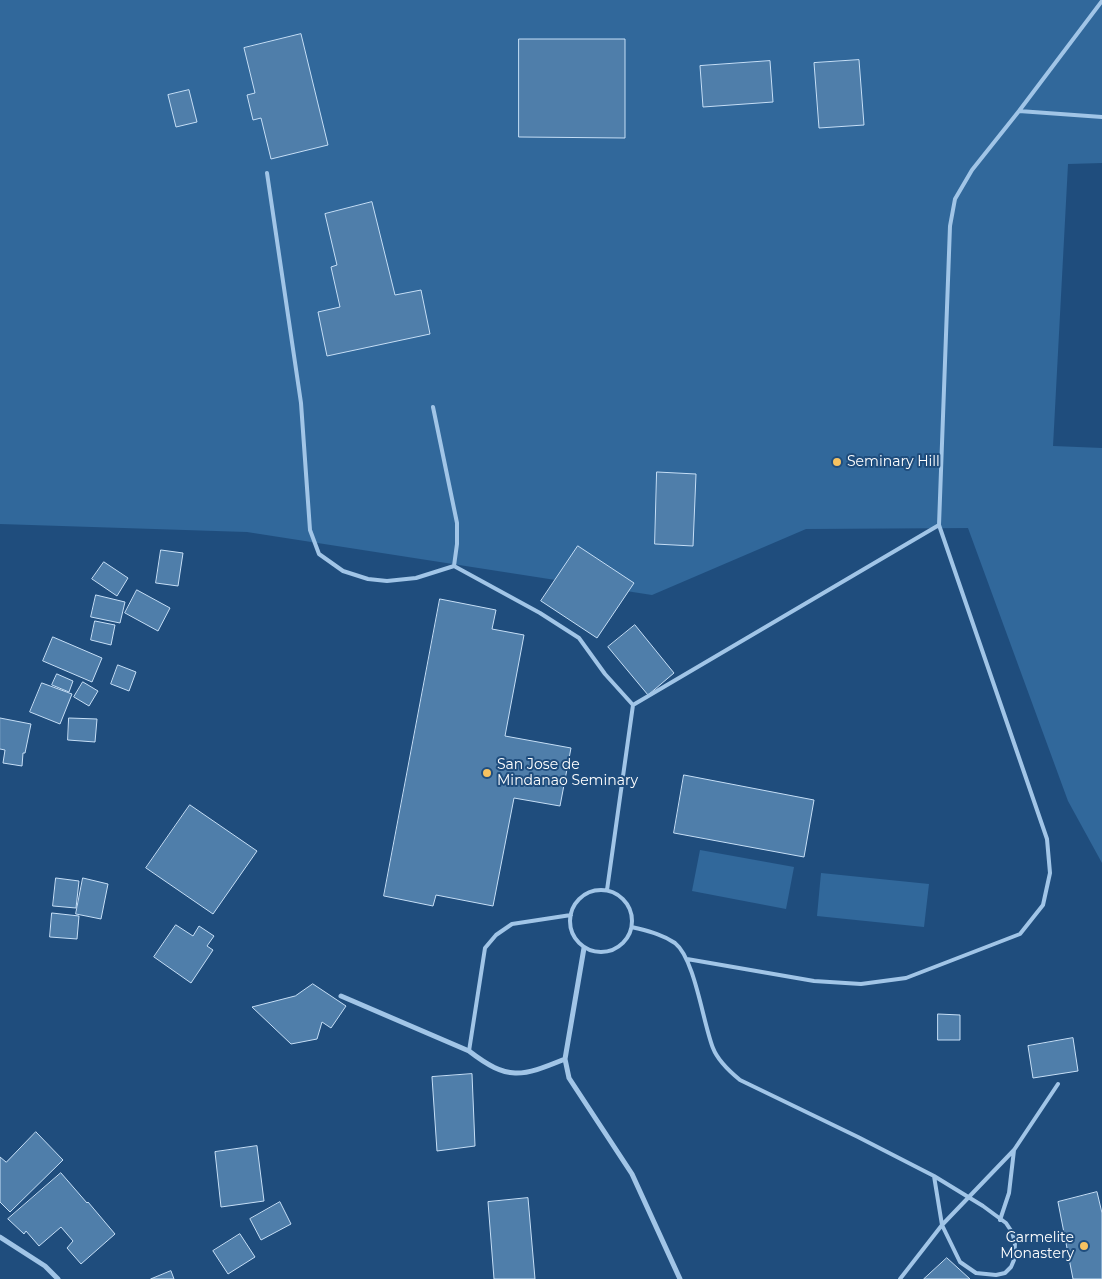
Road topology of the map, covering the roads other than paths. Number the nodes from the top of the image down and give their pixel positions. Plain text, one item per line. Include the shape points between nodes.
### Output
1 (1102, 1) edge
2 (1019, 111) junction
3 (1102, 117) edge
4 (267, 173) dead end
5 (433, 407) dead end
6 (939, 525) junction
7 (454, 566) junction
8 (633, 705) junction
9 (607, 890) junction
10 (571, 915) junction
11 (632, 927) junction
12 (584, 948) junction
13 (687, 958) junction
14 (341, 996) dead end
15 (469, 1051) junction
16 (564, 1059) junction
17 (1058, 1084) dead end
18 (1014, 1150) junction
19 (934, 1176) junction
20 (969, 1196) junction
21 (1000, 1220) junction
22 (942, 1225) junction
23 (0, 1237) edge
24 (58, 1279) edge
25 (680, 1279) edge
26 (900, 1279) edge

1 - 2 lane
2 - 3 lane
2 - 6 lane via 972,170 955,199 950,226
4 - 7 lane via 302,403 310,530 319,554 343,571 387,581 416,578
5 - 7 lane via 457,523
6 - 8 lane
6 - 13 lane via 1047,839 1050,873 1044,905 1020,934 906,978 861,984 814,981
7 - 8 lane via 580,638 605,674
8 - 9 lane
9 - 10 lane via 595,890 584,895 575,904
9 - 11 lane via 627,904 632,915
10 - 12 lane via 570,927
10 - 15 lane via 512,924 496,934 485,948
11 - 12 lane via 618,947 607,952
11 - 13 lane via 657,933 676,944
12 - 16 street
13 - 19 lane via 713,1049 726,1068 740,1080
14 - 15 street
15 - 16 street via 499,1071 514,1074 541,1069
16 - 25 street via 569,1078 632,1174
17 - 18 lane
18 - 20 lane
18 - 21 lane via 1009,1193
19 - 20 lane
19 - 22 lane
20 - 21 lane
20 - 22 lane
21 - 22 lane via 1012,1232 1014,1260 1005,1273 996,1275 976,1273 960,1262
22 - 26 lane
23 - 24 street via 45,1266

